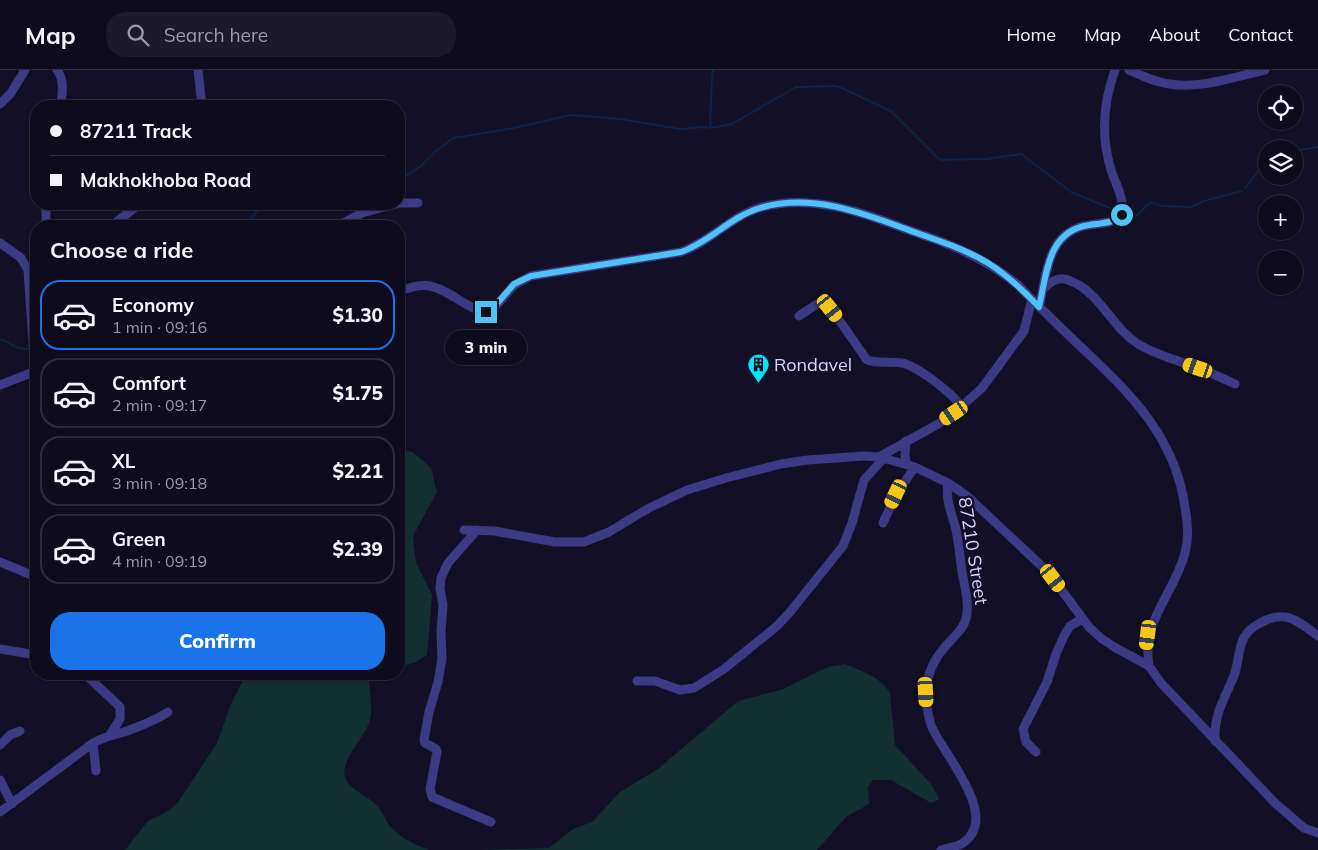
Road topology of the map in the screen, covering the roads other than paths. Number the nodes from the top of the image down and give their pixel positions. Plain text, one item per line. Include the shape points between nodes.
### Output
1 (25, 70) edge
2 (57, 70) edge
3 (198, 70) edge
4 (1115, 70) edge
5 (1129, 70) edge
6 (1265, 70) edge
7 (62, 100) edge
8 (201, 100) edge
9 (0, 104) edge
10 (418, 203) dead end
11 (405, 204) edge
12 (132, 210) edge
13 (374, 210) edge
14 (119, 220) edge
15 (349, 220) edge
16 (0, 243) edge
17 (30, 274) edge
18 (1044, 288) junction
19 (405, 289) edge
20 (1032, 299) junction
21 (1039, 307) junction
22 (799, 316) dead end
23 (30, 374) edge
24 (0, 384) edge
25 (1235, 384) dead end
26 (961, 406) junction
27 (906, 442) junction
28 (882, 458) junction
29 (911, 466) junction
30 (948, 483) junction
31 (883, 523) dead end
32 (464, 530) dead end
33 (477, 530) junction
34 (0, 562) edge
35 (30, 574) edge
36 (1082, 620) junction
37 (1318, 636) edge
38 (0, 649) edge
39 (30, 654) edge
40 (1149, 666) junction
41 (91, 680) edge
42 (637, 681) dead end
43 (168, 712) dead end
44 (20, 731) dead end
45 (110, 735) junction
46 (1215, 741) junction
47 (93, 743) junction
48 (0, 745) edge
49 (1036, 752) dead end
50 (96, 771) dead end
51 (0, 780) edge
52 (12, 804) junction
53 (0, 812) edge
54 (491, 822) dead end
55 (1318, 833) edge
56 (941, 850) edge

1 - 9 street
2 - 7 street via 63,88
3 - 8 street
4 - 18 street via 1107,99 1104,138 1122,212 1114,221 1086,225 1061,238 1050,259
5 - 6 street via 1168,84 1191,85
10 - 11 street
12 - 14 street
13 - 15 street
16 - 17 street via 20,258
18 - 21 street
18 - 25 street via 1058,279 1068,280 1097,300 1114,324 1137,343
19 - 20 street via 422,284 433,286 474,309 486,312 514,284 531,276 681,252 702,244 748,212 771,205 795,203 834,206 871,216 965,250 1003,273
20 - 21 street
20 - 26 street via 1024,331 982,388
21 - 40 street via 1119,383 1147,415 1170,454 1183,490 1188,543 1183,562 1148,635
22 - 26 street via 816,304 825,303 867,360 913,366 952,394
23 - 24 street
26 - 27 street
27 - 28 street
27 - 29 street via 905,455
28 - 29 street
28 - 33 street via 808,460 726,478 686,490 584,542 555,542
28 - 42 street via 864,480 843,546 777,626 724,669 694,688 680,690 655,682
29 - 30 street
29 - 31 street
30 - 36 street via 977,504 1048,572
30 - 56 street, 87210 Street via 946,496 956,531 967,613 964,624 932,666 927,681 927,705 932,726 962,775 975,815 968,839
32 - 33 street
33 - 54 street via 448,563 441,578 442,659 424,740 437,752 430,789 432,798
34 - 35 street
36 - 40 street via 1102,639
36 - 49 street via 1070,626 1064,636 1047,682 1023,729 1026,742
37 - 46 street via 1300,623 1280,615 1253,627 1243,640 1234,675 1218,712
38 - 39 street
40 - 46 street
41 - 45 street via 120,707 120,719
43 - 45 street via 152,722
44 - 48 street
45 - 47 street
46 - 55 street via 1294,821
47 - 50 street
47 - 52 street
51 - 52 street
52 - 53 street

